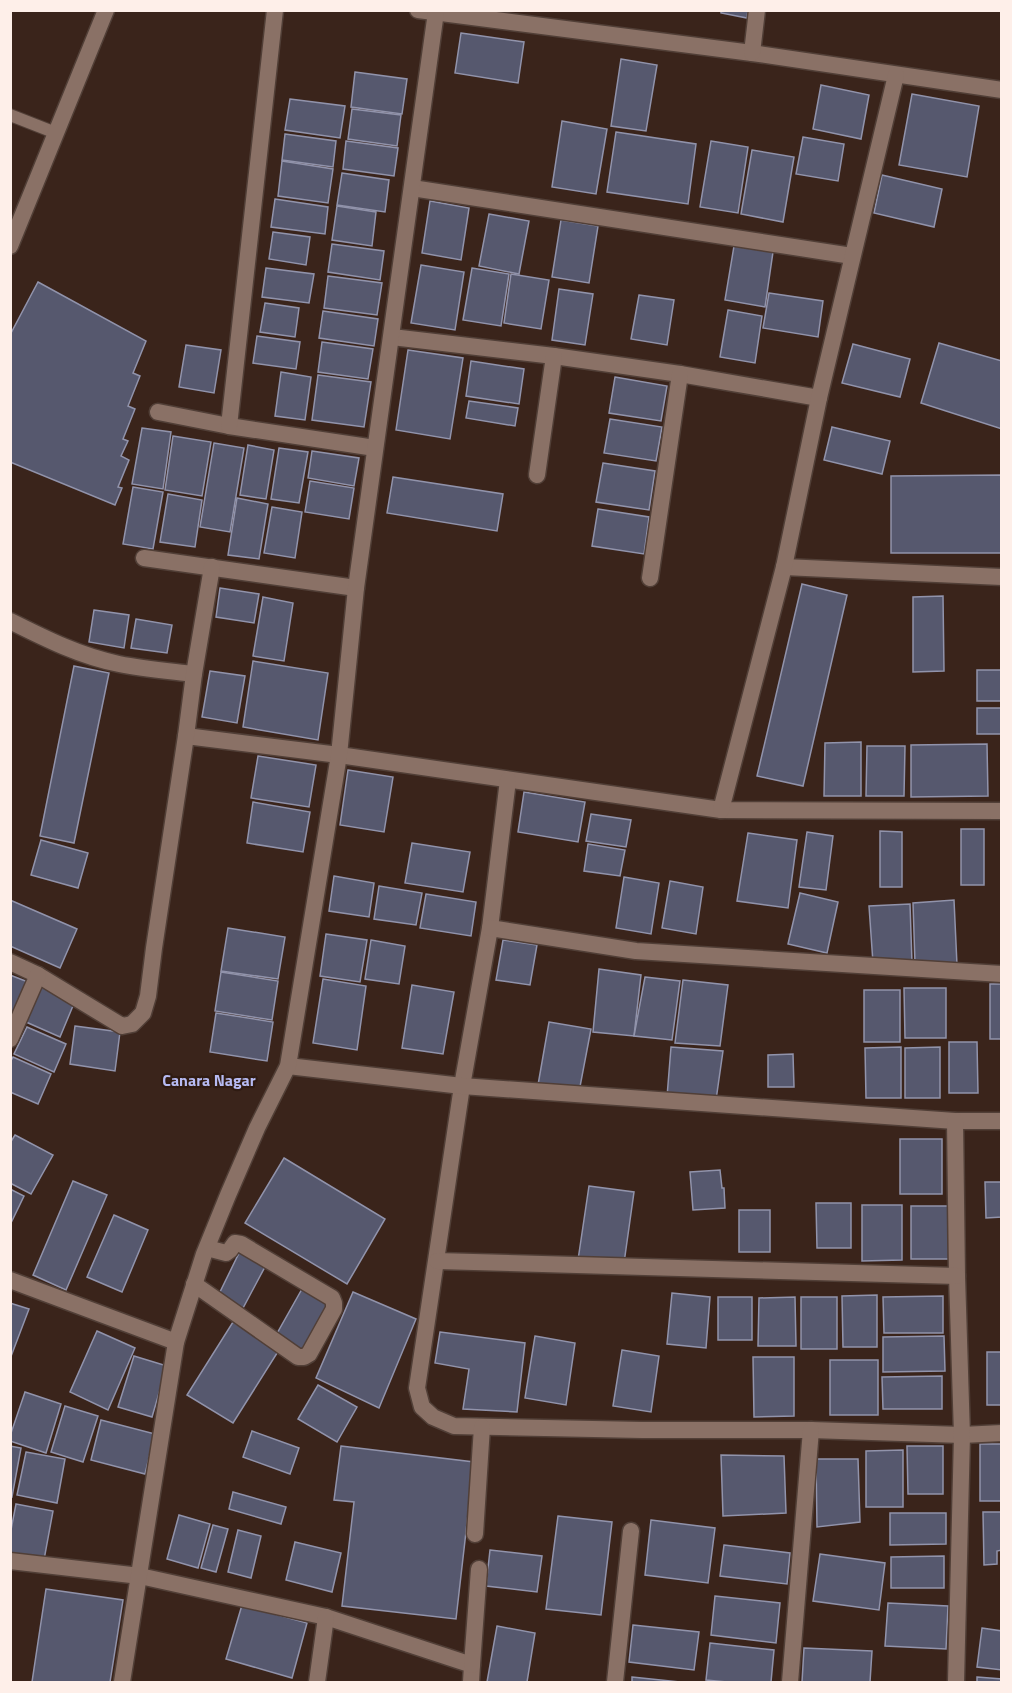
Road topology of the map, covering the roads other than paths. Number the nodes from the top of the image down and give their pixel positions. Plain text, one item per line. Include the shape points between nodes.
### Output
1 (106, 10) edge
2 (275, 10) edge
3 (418, 10) edge
4 (757, 10) edge
5 (436, 12) junction
6 (752, 53) junction
7 (896, 75) junction
8 (1002, 90) edge
9 (10, 116) edge
10 (56, 134) junction
11 (412, 188) junction
12 (10, 246) edge
13 (852, 256) junction
14 (392, 337) junction
15 (554, 356) junction
16 (680, 374) junction
17 (819, 398) junction
18 (158, 412) dead end
19 (229, 426) junction
20 (375, 448) junction
21 (537, 475) dead end
22 (144, 558) dead end
23 (212, 567) junction
24 (784, 567) junction
25 (1002, 577) edge
26 (650, 578) dead end
27 (356, 588) junction
28 (10, 621) edge
29 (194, 674) junction
30 (186, 736) junction
31 (339, 755) junction
32 (508, 780) junction
33 (721, 810) junction
34 (1002, 811) edge
35 (490, 928) junction
36 (10, 962) edge
37 (1002, 974) edge
38 (38, 975) junction
39 (10, 1039) edge
40 (288, 1066) junction
41 (462, 1086) junction
42 (955, 1121) junction
43 (1002, 1121) edge
44 (207, 1248) junction
45 (437, 1261) junction
46 (957, 1275) junction
47 (10, 1280) edge
48 (194, 1284) junction
49 (176, 1342) junction
50 (482, 1427) junction
51 (811, 1430) junction
52 (1002, 1434) edge
53 (962, 1435) junction
54 (631, 1532) dead end
55 (475, 1534) dead end
56 (10, 1561) edge
57 (479, 1569) dead end
58 (140, 1576) junction
59 (326, 1617) junction
60 (472, 1665) junction
61 (122, 1683) edge
62 (317, 1683) edge
63 (471, 1683) edge
64 (615, 1683) edge
65 (790, 1683) edge
66 (956, 1683) edge

1 - 10 street
2 - 19 street
3 - 5 street
4 - 6 street
5 - 6 street
5 - 11 street
6 - 7 street
7 - 8 street
7 - 13 street
9 - 10 lane
10 - 12 street
11 - 13 street
11 - 14 street
13 - 17 street
14 - 15 street
14 - 20 street
15 - 16 street
15 - 21 street
16 - 17 street
16 - 26 street
17 - 24 street
18 - 19 street
19 - 20 street
20 - 27 street
22 - 23 street
23 - 27 street
23 - 29 street
24 - 25 street
24 - 33 street
27 - 31 street
28 - 29 street via 57,645 90,656
29 - 30 street
30 - 31 street
30 - 38 street via 143,1013 132,1024 122,1026
31 - 32 street
31 - 40 street
32 - 33 street
32 - 35 street
33 - 34 street
35 - 37 street via 636,951
35 - 41 street
36 - 38 street
38 - 39 street
40 - 41 street
40 - 44 street via 257,1128
41 - 42 street
41 - 45 street
42 - 43 street
42 - 46 street
44 - 48 street
44 - 48 street via 226,1253 235,1243 241,1244 332,1298 334,1310 309,1354 298,1357
45 - 46 street
45 - 50 street via 417,1389 422,1407 433,1417 454,1426
46 - 53 street
47 - 49 street
48 - 49 street
49 - 58 street
50 - 51 street
50 - 55 street
51 - 53 street
51 - 65 street
52 - 53 street
53 - 66 street
54 - 64 street
56 - 58 street
57 - 60 street
58 - 59 street
58 - 61 street
59 - 60 street
59 - 62 street
60 - 63 street

